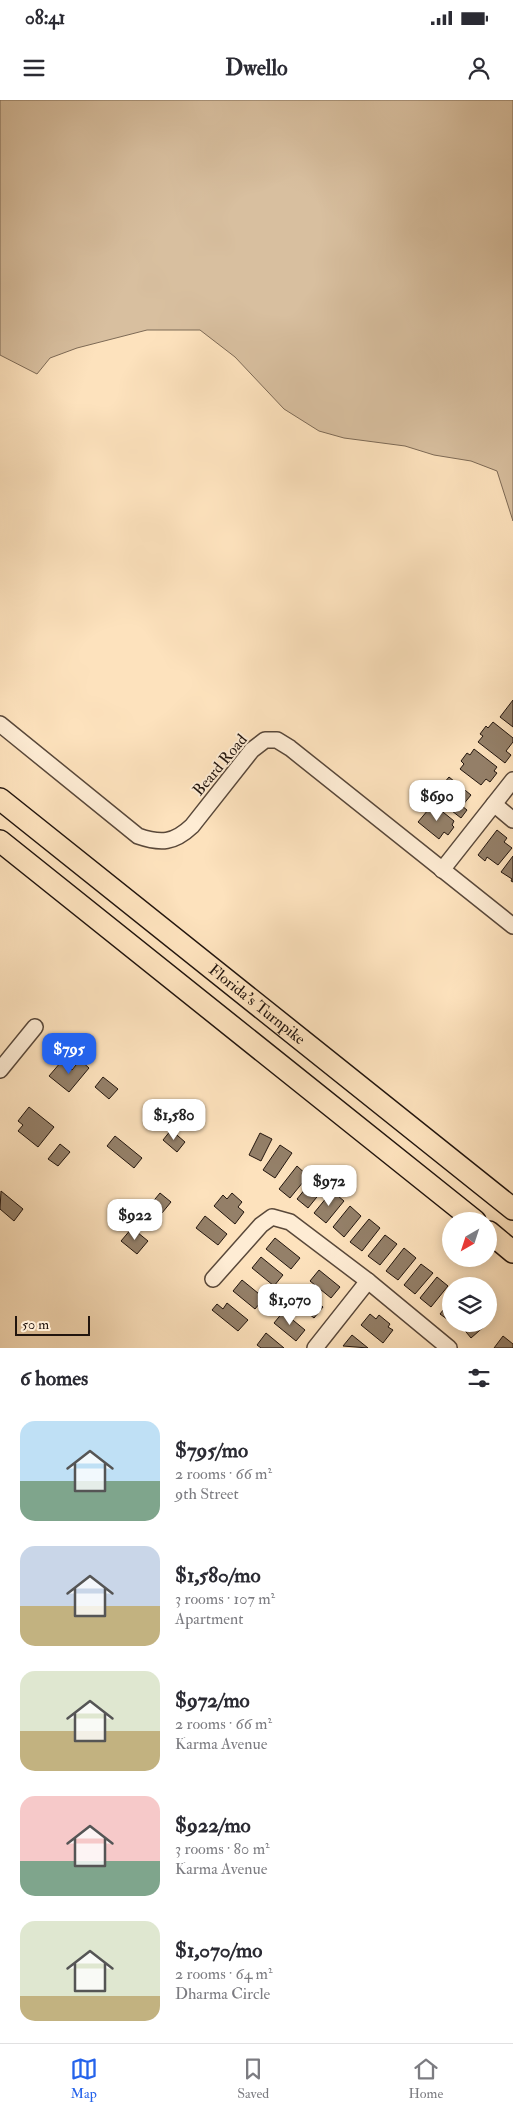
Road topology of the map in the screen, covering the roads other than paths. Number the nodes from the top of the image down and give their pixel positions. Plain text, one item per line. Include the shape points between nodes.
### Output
1 (0, 724) edge
2 (513, 780) edge
3 (0, 799) edge
4 (494, 804) junction
5 (513, 820) edge
6 (0, 840) edge
7 (442, 870) junction
8 (513, 926) edge
9 (35, 1027) dead end
10 (0, 1070) edge
11 (513, 1209) edge
12 (464, 1212) edge
13 (498, 1240) edge
14 (513, 1252) edge
15 (213, 1279) dead end
16 (368, 1281) junction
17 (315, 1348) edge
18 (449, 1348) edge

1 - 7 street, Beard Road via 138,836 167,841 181,836 192,826 252,750 265,740 277,740
2 - 4 street
3 - 11 highway, Florida's Turnpike
4 - 5 street
4 - 7 street
6 - 12 highway, Florida's Turnpike
7 - 8 street, Beard Road
9 - 10 street
13 - 14 highway
15 - 16 street via 261,1225 272,1218 290,1222
16 - 17 street
16 - 18 street

